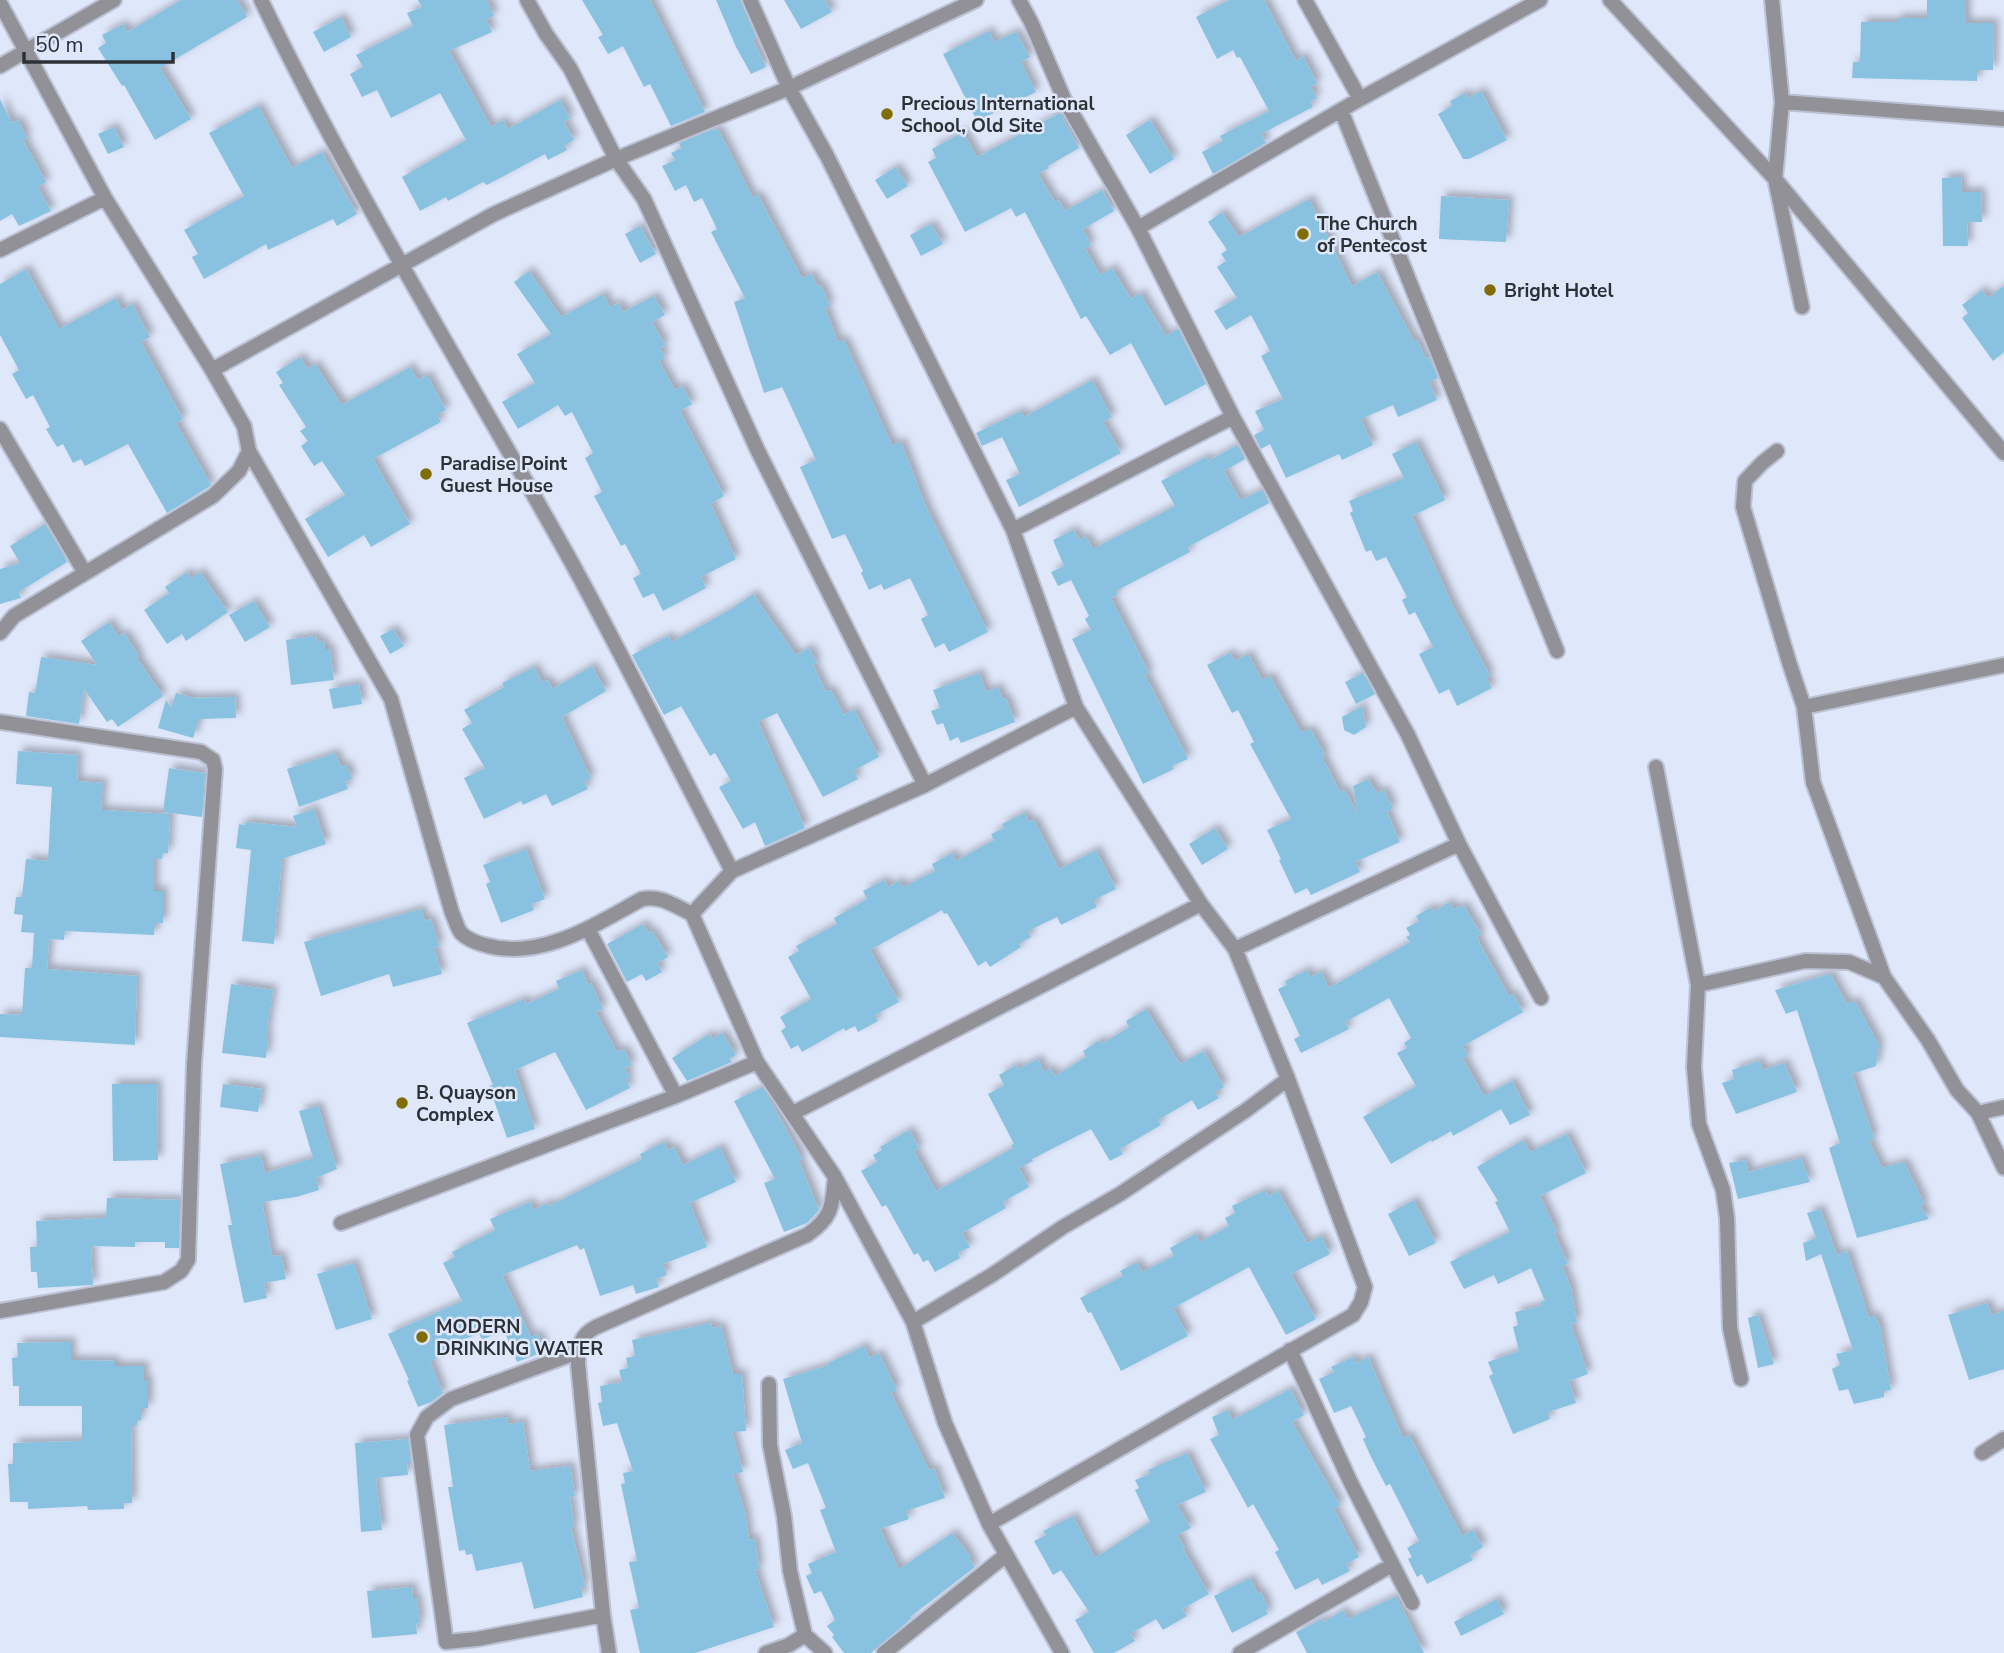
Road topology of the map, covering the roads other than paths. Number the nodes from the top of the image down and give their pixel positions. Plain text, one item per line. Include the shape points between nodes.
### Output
1 (114, 0) edge
2 (261, 0) edge
3 (527, 0) edge
4 (750, 0) edge
5 (976, 0) edge
6 (1019, 0) edge
7 (1305, 0) edge
8 (1540, 0) edge
9 (1610, 0) edge
10 (1772, 0) edge
11 (0, 3) edge
12 (28, 51) junction
13 (0, 66) edge
14 (789, 88) junction
15 (1360, 99) junction
16 (1782, 102) junction
17 (1341, 110) junction
18 (2004, 119) edge
19 (616, 159) junction
20 (1775, 179) junction
21 (105, 198) junction
22 (1138, 228) junction
23 (0, 250) edge
24 (400, 265) junction
25 (1802, 307) dead end
26 (212, 370) junction
27 (1233, 418) junction
28 (0, 429) edge
29 (249, 452) junction
30 (1777, 452) dead end
31 (2004, 453) edge
32 (1013, 530) junction
33 (85, 573) junction
34 (0, 633) edge
35 (1557, 651) dead end
36 (2004, 665) edge
37 (1076, 707) junction
38 (1804, 707) junction
39 (0, 722) edge
40 (1656, 766) dead end
41 (925, 785) junction
42 (1460, 844) junction
43 (732, 871) junction
44 (1201, 904) junction
45 (692, 914) junction
46 (587, 929) junction
47 (1235, 949) junction
48 (1884, 977) junction
49 (1699, 985) junction
50 (1541, 998) dead end
51 (757, 1062) junction
52 (1288, 1079) junction
53 (676, 1096) junction
54 (2004, 1107) edge
55 (793, 1113) junction
56 (1978, 1113) junction
57 (2004, 1168) edge
58 (835, 1177) junction
59 (341, 1223) dead end
60 (0, 1311) edge
61 (913, 1322) junction
62 (1290, 1350) junction
63 (578, 1352) junction
64 (1741, 1379) dead end
65 (768, 1384) dead end
66 (2004, 1439) edge
67 (1982, 1452) dead end
68 (989, 1524) junction
69 (1006, 1555) junction
70 (1392, 1565) junction
71 (1412, 1603) dead end
72 (603, 1615) junction
73 (805, 1635) junction
74 (447, 1648) edge
75 (610, 1653) edge
76 (766, 1653) edge
77 (825, 1653) edge
78 (884, 1653) edge
79 (1062, 1653) edge
80 (1240, 1653) edge

1 - 12 street
2 - 24 street
3 - 19 street via 570,68
4 - 14 street
5 - 14 street
6 - 22 street via 1064,99
7 - 15 street
8 - 15 street
9 - 20 street
10 - 16 street
11 - 12 street
12 - 13 street
12 - 21 street
14 - 19 street
14 - 32 street
15 - 17 street
16 - 18 street
16 - 20 street
17 - 22 street
17 - 35 street
19 - 24 street via 494,214
19 - 41 street via 644,199 757,449
20 - 25 street
20 - 31 street
21 - 23 street
21 - 26 street
22 - 27 street
24 - 26 street
24 - 43 street via 568,557
26 - 29 street via 244,426
27 - 32 street
27 - 42 street via 1408,735
28 - 33 street
29 - 33 street via 239,471 213,496
29 - 46 street via 391,699 462,933 475,942 515,950 532,949
30 - 38 street via 1745,481 1743,507
32 - 37 street
33 - 34 street via 14,616
36 - 38 street
37 - 41 street
37 - 44 street
38 - 48 street via 1813,782
39 - 60 street via 201,752 213,761 215,769 194,1064 188,1260 164,1282
40 - 49 street
41 - 43 street
42 - 47 street
42 - 50 street
43 - 45 street
44 - 47 street
44 - 55 street
45 - 46 street via 651,897
45 - 51 street
46 - 53 street
47 - 52 street
48 - 49 street via 1849,962 1805,961
48 - 56 street via 1957,1090
49 - 64 street via 1694,1068 1699,1124 1723,1190 1730,1328
51 - 53 street
51 - 55 street
52 - 61 street via 1120,1194
52 - 62 street via 1365,1287 1353,1315
53 - 59 street
54 - 56 street
55 - 58 street
56 - 57 street
58 - 61 street
58 - 63 street via 829,1214 807,1235 585,1332
61 - 68 street via 945,1423
62 - 68 street
62 - 70 street
63 - 72 street
63 - 74 street via 451,1399 420,1427 417,1435
65 - 73 street via 770,1445
66 - 67 street
68 - 69 street
69 - 78 street
69 - 79 street
70 - 71 street
70 - 80 street
72 - 74 street
72 - 75 street
73 - 76 street
73 - 77 street

